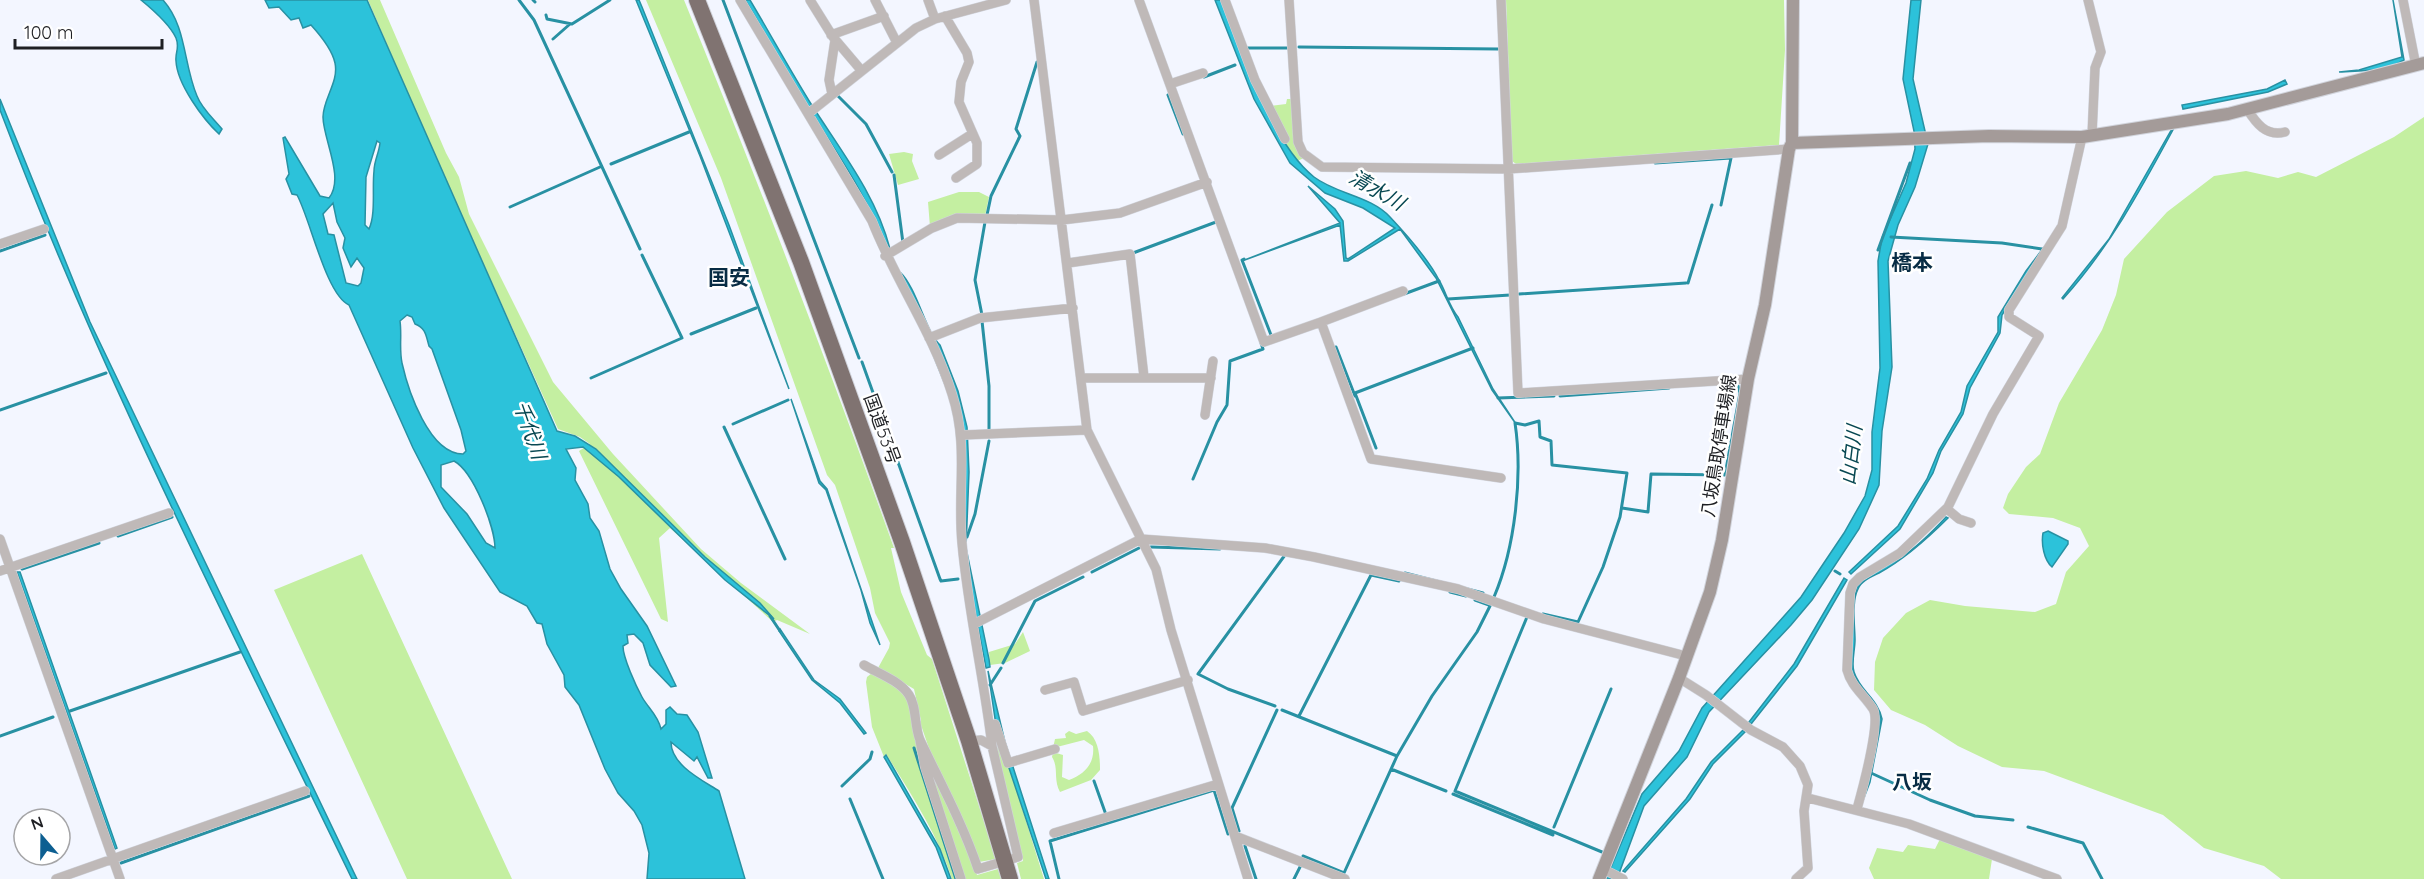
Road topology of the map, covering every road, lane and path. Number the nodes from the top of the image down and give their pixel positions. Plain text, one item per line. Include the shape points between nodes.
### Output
1 (697, 0) edge
2 (740, 0) edge
3 (810, 0) edge
4 (875, 0) edge
5 (928, 0) edge
6 (1006, 0) edge
7 (1034, 0) edge
8 (1139, 0) edge
9 (1225, 0) edge
10 (1290, 0) edge
11 (1501, 0) edge
12 (1793, 0) edge
13 (2088, 0) edge
14 (2403, 0) edge
15 (884, 16) junction
16 (940, 17) junction
17 (833, 37) junction
18 (896, 41) junction
19 (2420, 64) edge
20 (861, 70) junction
21 (1203, 73) dead end
22 (1170, 84) junction
23 (832, 94) junction
24 (2247, 109) junction
25 (809, 113) junction
26 (2285, 132) dead end
27 (972, 134) junction
28 (2087, 136) junction
29 (1285, 139) dead end
30 (1791, 146) junction
31 (939, 155) dead end
32 (1509, 169) junction
33 (956, 177) dead end
34 (1207, 182) junction
35 (1062, 220) junction
36 (44, 229) dead end
37 (0, 244) edge
38 (885, 256) junction
39 (1068, 263) junction
40 (1403, 291) dead end
41 (1073, 308) junction
42 (1321, 322) junction
43 (929, 338) junction
44 (1213, 361) dead end
45 (1144, 377) junction
46 (1081, 378) junction
47 (1211, 378) junction
48 (1748, 379) junction
49 (1205, 415) dead end
50 (1087, 430) junction
51 (963, 435) junction
52 (1501, 478) dead end
53 (1947, 509) junction
54 (169, 513) dead end
55 (1971, 523) dead end
56 (0, 539) edge
57 (1141, 540) junction
58 (10, 568) junction
59 (0, 572) edge
60 (974, 624) junction
61 (1686, 656) junction
62 (864, 665) dead end
63 (1679, 678) junction
64 (1188, 680) junction
65 (1045, 690) dead end
66 (986, 694) junction
67 (920, 739) junction
68 (969, 741) junction
69 (992, 746) junction
70 (1055, 749) dead end
71 (1218, 784) junction
72 (305, 791) dead end
73 (1808, 798) junction
74 (1857, 809) junction
75 (1054, 833) dead end
76 (1235, 836) junction
77 (113, 859) junction
78 (1006, 861) junction
79 (1601, 874) edge
80 (1808, 875) edge
81 (56, 879) edge
82 (120, 879) edge
83 (961, 879) edge
84 (1010, 879) edge
85 (1248, 879) edge
86 (1345, 879) edge
87 (1623, 879) edge
88 (1796, 879) edge
89 (2058, 879) edge

1 - 68 highway, 国道53号 via 801,262
2 - 25 street
3 - 17 street
4 - 15 street
5 - 16 street
6 - 16 street
7 - 35 street
8 - 22 street
9 - 29 street via 1251,70
10 - 32 street via 1298,142 1304,153 1322,167
11 - 32 street
12 - 30 main road, 八坂鳥取停車場線
13 - 28 street via 2101,52 2095,68
14 - 19 street
15 - 17 street
15 - 18 street
16 - 18 street
16 - 27 street via 967,53 969,62 959,102
17 - 20 street
17 - 23 street via 829,80
18 - 20 street
19 - 24 main road
20 - 23 street
21 - 22 street
22 - 34 street
23 - 25 street
24 - 26 street via 2258,126 2274,133
24 - 28 main road
25 - 38 street via 872,221
27 - 31 street
27 - 33 street via 977,143 977,164
28 - 30 main road via 1932,137
28 - 53 street via 2062,226 2009,310 2009,317 2039,336 1993,414
30 - 32 street
30 - 48 main road, 八坂鳥取停車場線 via 1765,305
32 - 48 street via 1518,393
34 - 35 street via 1120,213
34 - 42 street via 1264,342
35 - 38 street via 957,218
35 - 39 street
36 - 37 street
38 - 43 street
39 - 41 street
39 - 45 street via 1130,254
40 - 42 street
41 - 43 street via 980,318
41 - 46 street
42 - 52 street via 1371,459
43 - 51 street via 953,395
44 - 47 street
45 - 46 street
45 - 47 street
46 - 50 street
47 - 49 street
48 - 61 main road, 八坂鳥取停車場線 via 1722,540 1710,592
50 - 51 street
50 - 57 street
51 - 60 street via 962,541
53 - 55 street
53 - 74 street via 1900,553 1860,577 1850,593 1847,670 1851,682 1873,708 1875,719
54 - 58 street
56 - 58 street
57 - 60 street
57 - 61 street via 1265,548 1314,557 1458,590 1544,620
57 - 64 street via 1156,569
58 - 59 street
58 - 77 street
60 - 66 street
61 - 63 main road, 八坂鳥取停車場線
62 - 67 street via 901,686 911,697
63 - 73 street via 1790,754 1805,775
63 - 79 main road, 八坂鳥取停車場線
64 - 65 street via 1083,711 1074,682
64 - 71 street
66 - 69 street
66 - 70 street via 1006,762
67 - 78 street via 960,819 978,869
67 - 83 street via 925,767
68 - 69 street via 981,740
68 - 78 highway, 国道53号
69 - 78 street via 1018,857
71 - 75 street
71 - 76 street
72 - 77 street
73 - 74 street
73 - 80 street via 1804,811
74 - 89 street
76 - 85 street
76 - 86 street
77 - 81 street
77 - 82 street
78 - 84 highway, 国道53号
79 - 87 street
80 - 88 street

